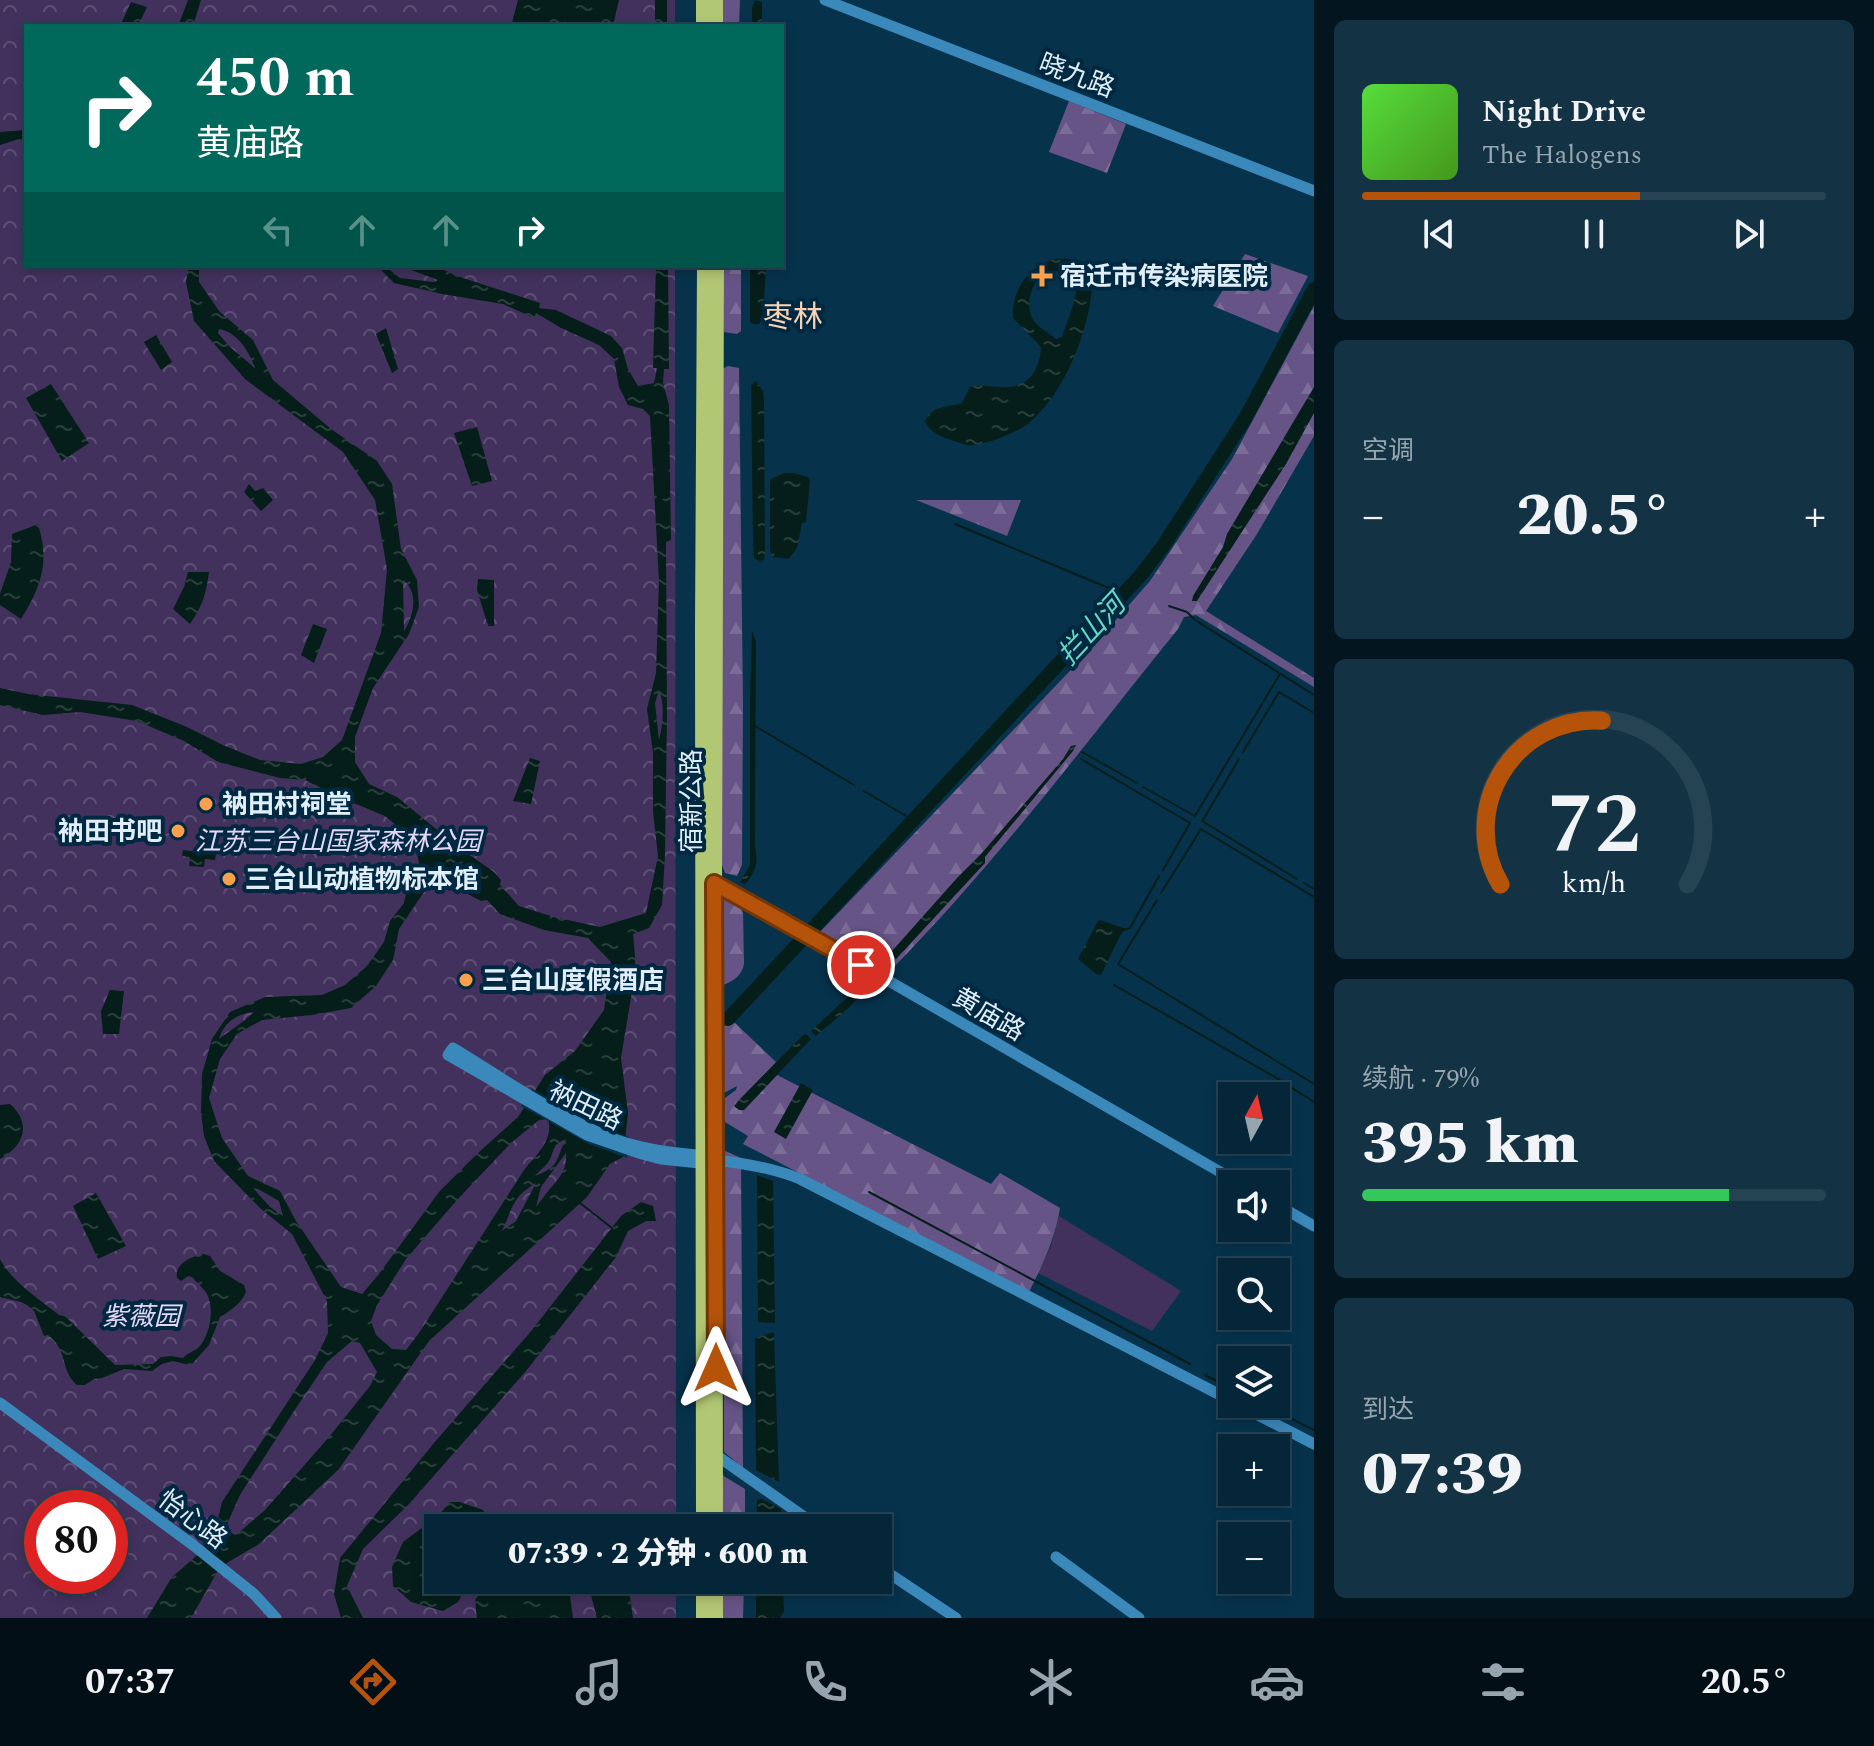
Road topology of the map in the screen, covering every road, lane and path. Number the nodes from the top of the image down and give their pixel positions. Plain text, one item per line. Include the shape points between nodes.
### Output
1 (704, 0) edge
2 (715, 0) edge
3 (825, 0) edge
4 (704, 24) edge
5 (715, 24) edge
6 (1314, 191) edge
7 (705, 268) edge
8 (716, 268) edge
9 (714, 883) junction
10 (451, 1052) dead end
11 (711, 1160) junction
12 (1218, 1171) edge
13 (1290, 1212) edge
14 (1314, 1226) edge
15 (1218, 1394) edge
16 (0, 1403) edge
17 (1264, 1418) edge
18 (1314, 1444) edge
19 (716, 1455) junction
20 (704, 1514) edge
21 (715, 1514) edge
22 (800, 1514) edge
23 (1056, 1557) dead end
24 (892, 1575) edge
25 (704, 1594) edge
26 (715, 1594) edge
27 (276, 1618) edge
28 (704, 1618) edge
29 (715, 1618) edge
30 (956, 1618) edge
31 (1139, 1618) edge

1 - 4 highway
2 - 5 highway
3 - 6 street, 晓九路
7 - 11 highway, 宿新公路 via 703,626
8 - 9 highway, 宿新公路
9 - 11 highway, 宿新公路
9 - 12 street, 黄庙路
10 - 11 street, 衲田路 via 606,1136 643,1151
11 - 15 street, 衲田路 via 751,1164 800,1179
11 - 19 highway, 宿新公路
11 - 20 highway, 宿新公路
13 - 14 street
16 - 27 street, 怡心路 via 193,1545
17 - 18 street
19 - 21 highway, 宿新公路
19 - 22 street
23 - 31 street
24 - 30 street
25 - 28 highway
26 - 29 highway

